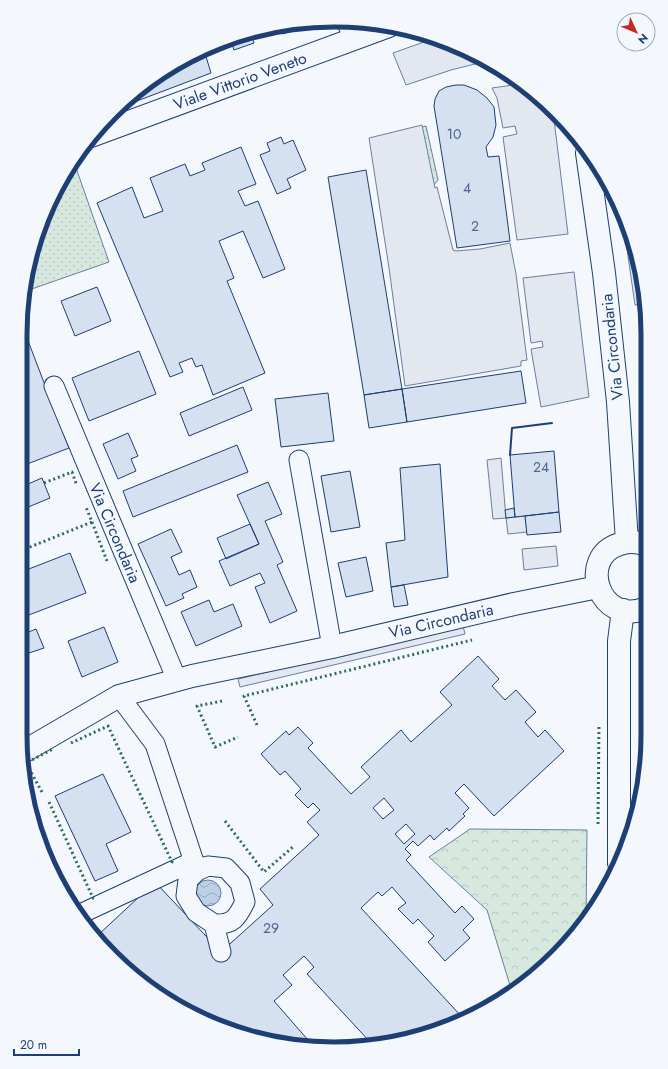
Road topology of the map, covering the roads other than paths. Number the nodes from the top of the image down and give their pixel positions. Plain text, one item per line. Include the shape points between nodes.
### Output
1 (362, 29) edge
2 (350, 30) edge
3 (104, 131) edge
4 (594, 171) edge
5 (599, 185) edge
6 (54, 386) dead end
7 (299, 460) dead end
8 (637, 543) edge
9 (598, 587) junction
10 (641, 609) edge
11 (623, 610) junction
12 (332, 647) junction
13 (176, 680) junction
14 (119, 696) junction
15 (28, 749) edge
16 (619, 849) edge
17 (195, 866) junction
18 (83, 912) edge
19 (214, 924) junction
20 (221, 952) dead end

1 - 2 street, Viale Vittorio Veneto
2 - 3 street, Viale Vittorio Veneto
4 - 5 street, Via Circondaria
5 - 8 street, Via Circondaria via 604,273
6 - 13 street, Via Circondaria
7 - 12 street
8 - 9 street, Via Circondaria via 612,547 602,558 596,575
9 - 11 street via 610,604
9 - 12 street, Via Circondaria
10 - 11 street
11 - 16 street via 619,641
12 - 13 street, Via Circondaria
13 - 14 street, Via Circondaria
14 - 15 street, Via Circondaria
14 - 17 street via 155,744
17 - 18 street
17 - 19 street via 188,880 186,896 196,912
17 - 19 street via 226,868 240,882 245,902 238,918 225,925
19 - 20 street

